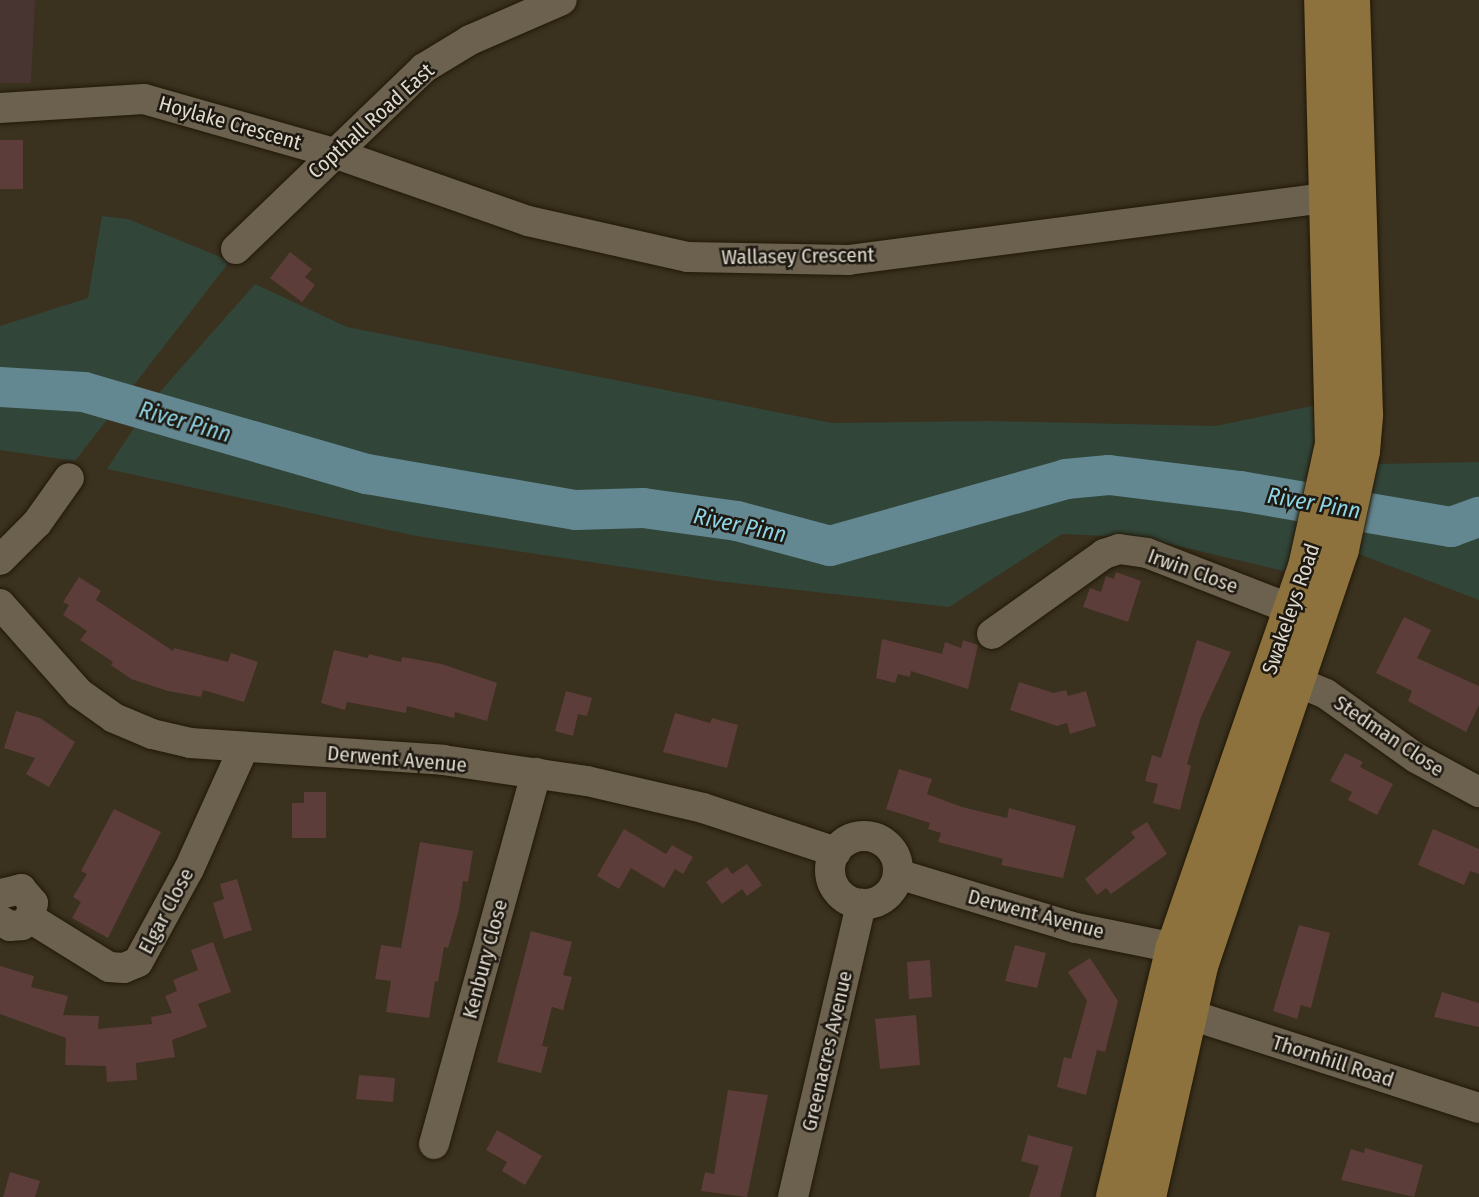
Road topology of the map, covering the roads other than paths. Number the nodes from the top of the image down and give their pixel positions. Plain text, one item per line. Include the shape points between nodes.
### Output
1 (562, 0) edge
2 (1323, 0) edge
3 (1352, 0) edge
4 (0, 108) edge
5 (334, 153) junction
6 (1343, 195) junction
7 (236, 249) dead end
8 (69, 478) dead end
9 (1328, 544) junction
10 (0, 560) edge
11 (0, 604) edge
12 (1291, 609) junction
13 (992, 635) dead end
14 (1282, 695) junction
15 (244, 747) junction
16 (536, 773) junction
17 (1479, 792) edge
18 (836, 852) junction
19 (898, 874) junction
20 (0, 894) edge
21 (861, 904) junction
22 (30, 918) junction
23 (0, 920) edge
24 (1175, 948) junction
25 (1188, 1014) junction
26 (1479, 1108) edge
27 (434, 1144) dead end
28 (793, 1197) edge
29 (1115, 1197) edge
30 (1147, 1197) edge

1 - 5 street, Copthall Road East via 470,40 424,68
2 - 6 main road, Swakeleys Road
3 - 6 main road, Swakeleys Road
4 - 5 street, Hoylake Crescent via 144,99
5 - 6 street, Wallasey Crescent via 528,222 688,257 848,260
5 - 7 street, Copthall Road East
6 - 9 main road, Swakeleys Road via 1346,458
8 - 10 street via 37,523
9 - 12 main road, Swakeleys Road
9 - 14 main road, Swakeleys Road
11 - 15 street, Derwent Avenue via 63,678 114,718 171,740
12 - 13 street, Irwin Close via 1147,554 1119,549 1104,554
12 - 14 main road, Swakeleys Road
14 - 17 street, Stedman Close via 1326,694 1416,758
14 - 24 main road, Swakeleys Road
14 - 25 main road, Swakeleys Road via 1203,950
15 - 16 street, Derwent Avenue via 443,761
15 - 22 street, Elgar Close via 177,893 138,962 124,968 108,967
16 - 18 street, Derwent Avenue via 703,808
16 - 27 street, Kenbury Close
18 - 19 street via 854,838 877,838 895,854
18 - 21 street via 831,863 834,886 851,902
19 - 21 street via 888,895
19 - 24 street, Derwent Avenue via 1076,928
20 - 22 street via 15,888 27,892 33,903
21 - 28 street, Greenacres Avenue
22 - 23 street via 16,927
24 - 29 main road, Swakeleys Road
25 - 26 street, Thornhill Road
25 - 30 main road, Swakeleys Road

